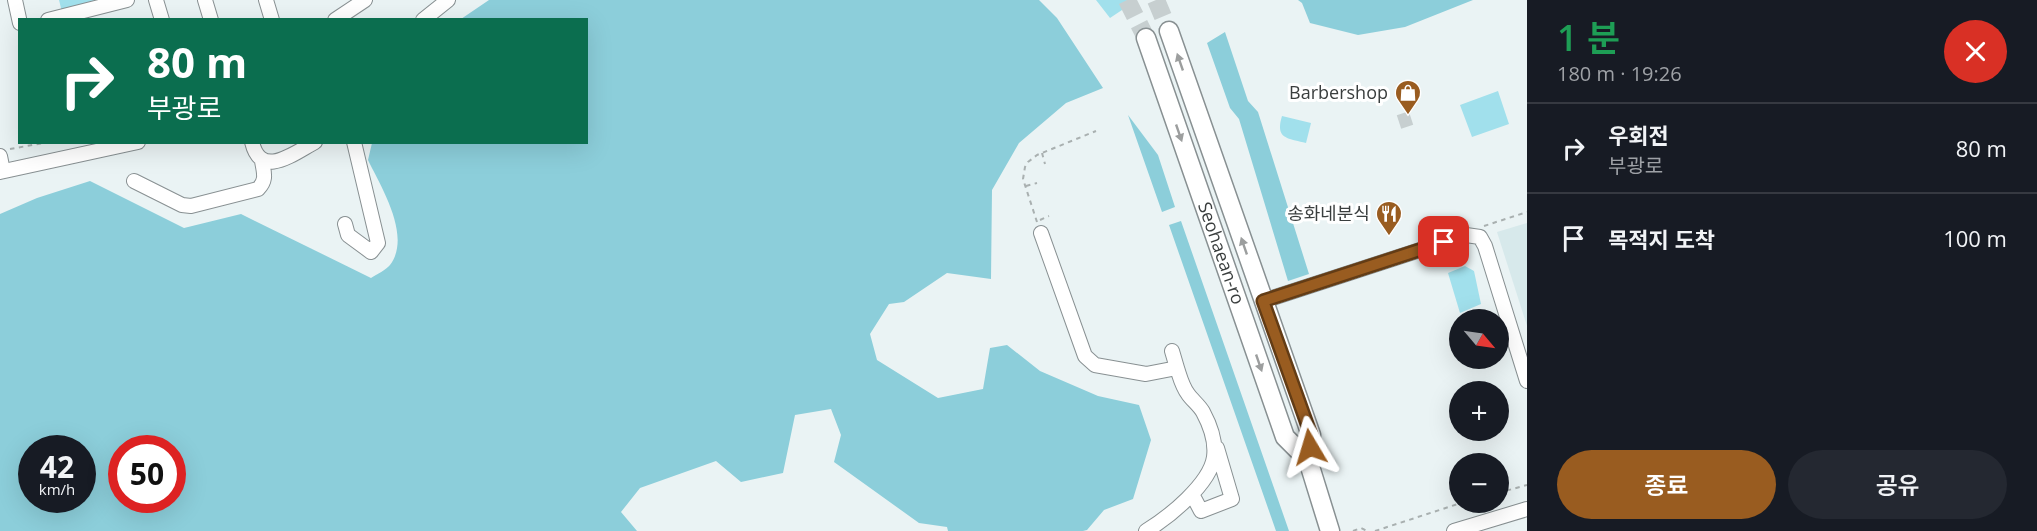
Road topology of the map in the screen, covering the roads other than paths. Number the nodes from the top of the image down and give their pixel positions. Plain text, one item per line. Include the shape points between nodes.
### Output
1 (15, 0) edge
2 (127, 0) edge
3 (156, 0) edge
4 (205, 0) edge
5 (266, 0) edge
6 (364, 0) edge
7 (448, 0) edge
8 (19, 18) edge
9 (56, 18) edge
10 (161, 18) edge
11 (210, 18) edge
12 (271, 18) edge
13 (338, 18) edge
14 (426, 18) edge
15 (1169, 31) tunnel mouth
16 (1146, 38) tunnel mouth
17 (129, 144) edge
18 (252, 144) edge
19 (311, 144) edge
20 (354, 144) edge
21 (5, 153) edge
22 (262, 161) junction
23 (2, 172) edge
24 (134, 181) dead end
25 (345, 224) dead end
26 (1039, 227) road end
27 (1263, 301) junction
28 (1172, 351) dead end
29 (1177, 368) junction
30 (1527, 381) edge
31 (1214, 440) junction
32 (1308, 460) junction
33 (1192, 494) junction
34 (1527, 509) edge
35 (1146, 531) edge
36 (1330, 531) edge
37 (1454, 531) edge

1 - 8 street
2 - 9 street
3 - 10 street
4 - 11 street
5 - 12 street
6 - 13 street
7 - 14 street
27 -> 15 main road, Seohaean-ro
16 -> 32 main road, Seohaean-ro via 1285,437
17 - 23 street
18 - 22 street
19 - 22 street via 277,161
20 - 25 street via 378,243 371,252 348,235
21 - 23 street
22 - 24 street via 265,176 258,189 191,206
26 - 29 street via 1090,362 1146,374
27 - 30 street via 1466,235 1480,237
27 - 32 main road, Seohaean-ro via 1311,435
28 - 29 street
29 - 31 street via 1183,387 1203,413
31 - 33 street via 1212,466
31 - 33 street via 1232,499 1201,511
32 - 36 main road, Seohaean-ro
33 - 35 street
34 - 37 street

